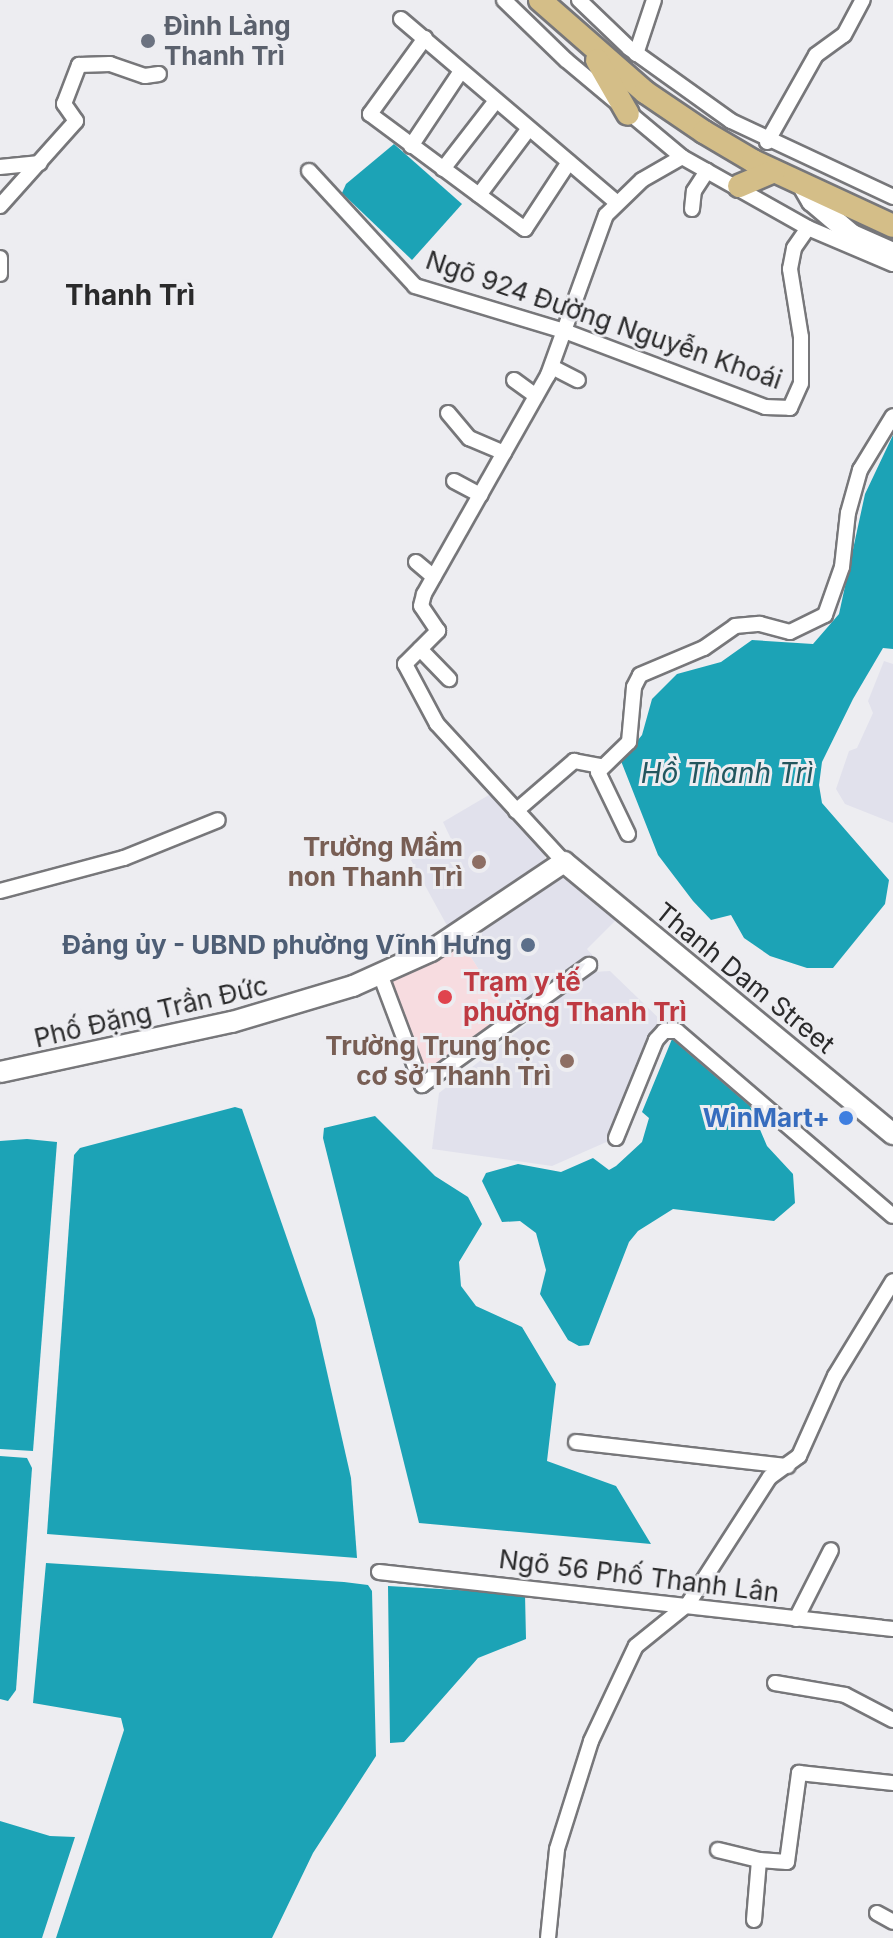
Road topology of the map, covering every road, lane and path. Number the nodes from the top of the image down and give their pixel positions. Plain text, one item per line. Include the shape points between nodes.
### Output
1 (504, 0) edge
2 (540, 0) edge
3 (579, 0) edge
4 (654, 0) edge
5 (863, 0) edge
6 (401, 19) dead end
7 (425, 38) junction
8 (589, 46) junction
9 (636, 54) junction
10 (461, 71) junction
11 (159, 74) dead end
12 (495, 102) junction
13 (628, 114) junction
14 (527, 131) junction
15 (767, 142) junction
16 (411, 146) junction
17 (682, 157) junction
18 (569, 162) junction
19 (40, 163) junction
20 (0, 167) edge
21 (443, 169) junction
22 (309, 171) dead end
23 (707, 171) junction
24 (774, 171) junction
25 (802, 184) junction
26 (739, 186) junction
27 (479, 195) junction
28 (893, 197) edge
29 (615, 201) junction
30 (0, 206) edge
31 (692, 209) dead end
32 (893, 226) edge
33 (808, 228) junction
34 (852, 239) junction
35 (893, 253) edge
36 (0, 258) edge
37 (893, 264) edge
38 (0, 274) edge
39 (567, 332) junction
40 (552, 367) junction
41 (514, 380) dead end
42 (578, 380) dead end
43 (536, 396) junction
44 (448, 413) dead end
45 (893, 416) edge
46 (504, 453) junction
47 (454, 481) dead end
48 (480, 495) junction
49 (416, 562) dead end
50 (434, 577) junction
51 (420, 649) junction
52 (449, 679) dead end
53 (600, 766) junction
54 (516, 811) junction
55 (218, 820) dead end
56 (628, 834) dead end
57 (564, 862) junction
58 (0, 891) edge
59 (589, 965) dead end
60 (380, 974) junction
61 (0, 1072) edge
62 (893, 1134) edge
63 (616, 1138) dead end
64 (893, 1216) edge
65 (893, 1281) edge
66 (576, 1442) dead end
67 (788, 1466) junction
68 (831, 1550) dead end
69 (379, 1572) dead end
70 (688, 1604) junction
71 (796, 1619) junction
72 (893, 1629) edge
73 (775, 1683) dead end
74 (893, 1720) edge
75 (893, 1783) edge
76 (718, 1850) dead end
77 (759, 1860) junction
78 (877, 1913) dead end
79 (754, 1920) dead end
80 (893, 1922) edge
81 (548, 1938) edge

1 - 13 street
2 - 8 main road
3 - 9 street
4 - 9 street
5 - 15 street via 844,35 816,55
6 - 7 street
7 - 10 street
7 - 16 street via 370,114
8 - 13 main road
8 - 24 main road via 704,132
9 - 15 street
10 - 12 street
10 - 16 street
11 - 19 street via 145,76 110,64 79,65 64,104 76,121
12 - 14 street
12 - 21 street
13 - 17 street
14 - 18 street
14 - 27 street
15 - 28 street
16 - 21 street
17 - 23 street
17 - 29 street
18 - 27 street via 525,229
18 - 29 street
19 - 20 street
19 - 30 street
21 - 27 street
22 - 39 street, Ngõ 924 Đường Nguyễn Khoái via 415,286
23 - 26 street
23 - 31 street via 694,191
24 - 25 main road
24 - 26 main road
25 - 32 main road
25 - 34 street via 812,201
26 - 33 street
29 - 39 street via 591,246
33 - 34 street
33 - 39 street, Ngõ 924 Đường Nguyễn Khoái via 794,248 790,269 802,358 801,383 790,408 765,407
34 - 35 street
34 - 37 street
36 - 38 street
39 - 40 street
40 - 42 street
40 - 43 street
41 - 43 street
43 - 46 street
44 - 46 street via 469,438
45 - 53 street via 860,470 842,567 825,615 790,632 760,624 735,626 704,648 640,675 629,742
46 - 48 street
47 - 48 street
48 - 50 street
49 - 50 street
50 - 51 street via 421,606 438,631
51 - 52 street
51 - 54 street via 405,664 437,724
53 - 54 street via 574,761
53 - 56 street via 600,782
54 - 57 street
55 - 58 street via 124,858
57 - 60 street, Phố Đặng Trần Đức via 431,951
57 - 62 street, Thanh Dam Street
59 - 60 street via 422,1085
60 - 61 street, Phố Đặng Trần Đức via 232,1022
63 - 64 street via 656,1040 664,1031 677,1031
65 - 67 street via 835,1376 799,1456
66 - 67 street
67 - 70 street via 770,1477
68 - 71 street
69 - 70 street, Ngõ 56 Phố Thanh Lân
70 - 71 street, Ngõ 56 Phố Thanh Lân
70 - 81 street via 636,1646 591,1741 557,1849
71 - 72 street, Ngõ 56 Phố Thanh Lân
73 - 74 street via 845,1695
75 - 77 street via 799,1773 787,1862
76 - 77 street
77 - 79 street
78 - 80 street

